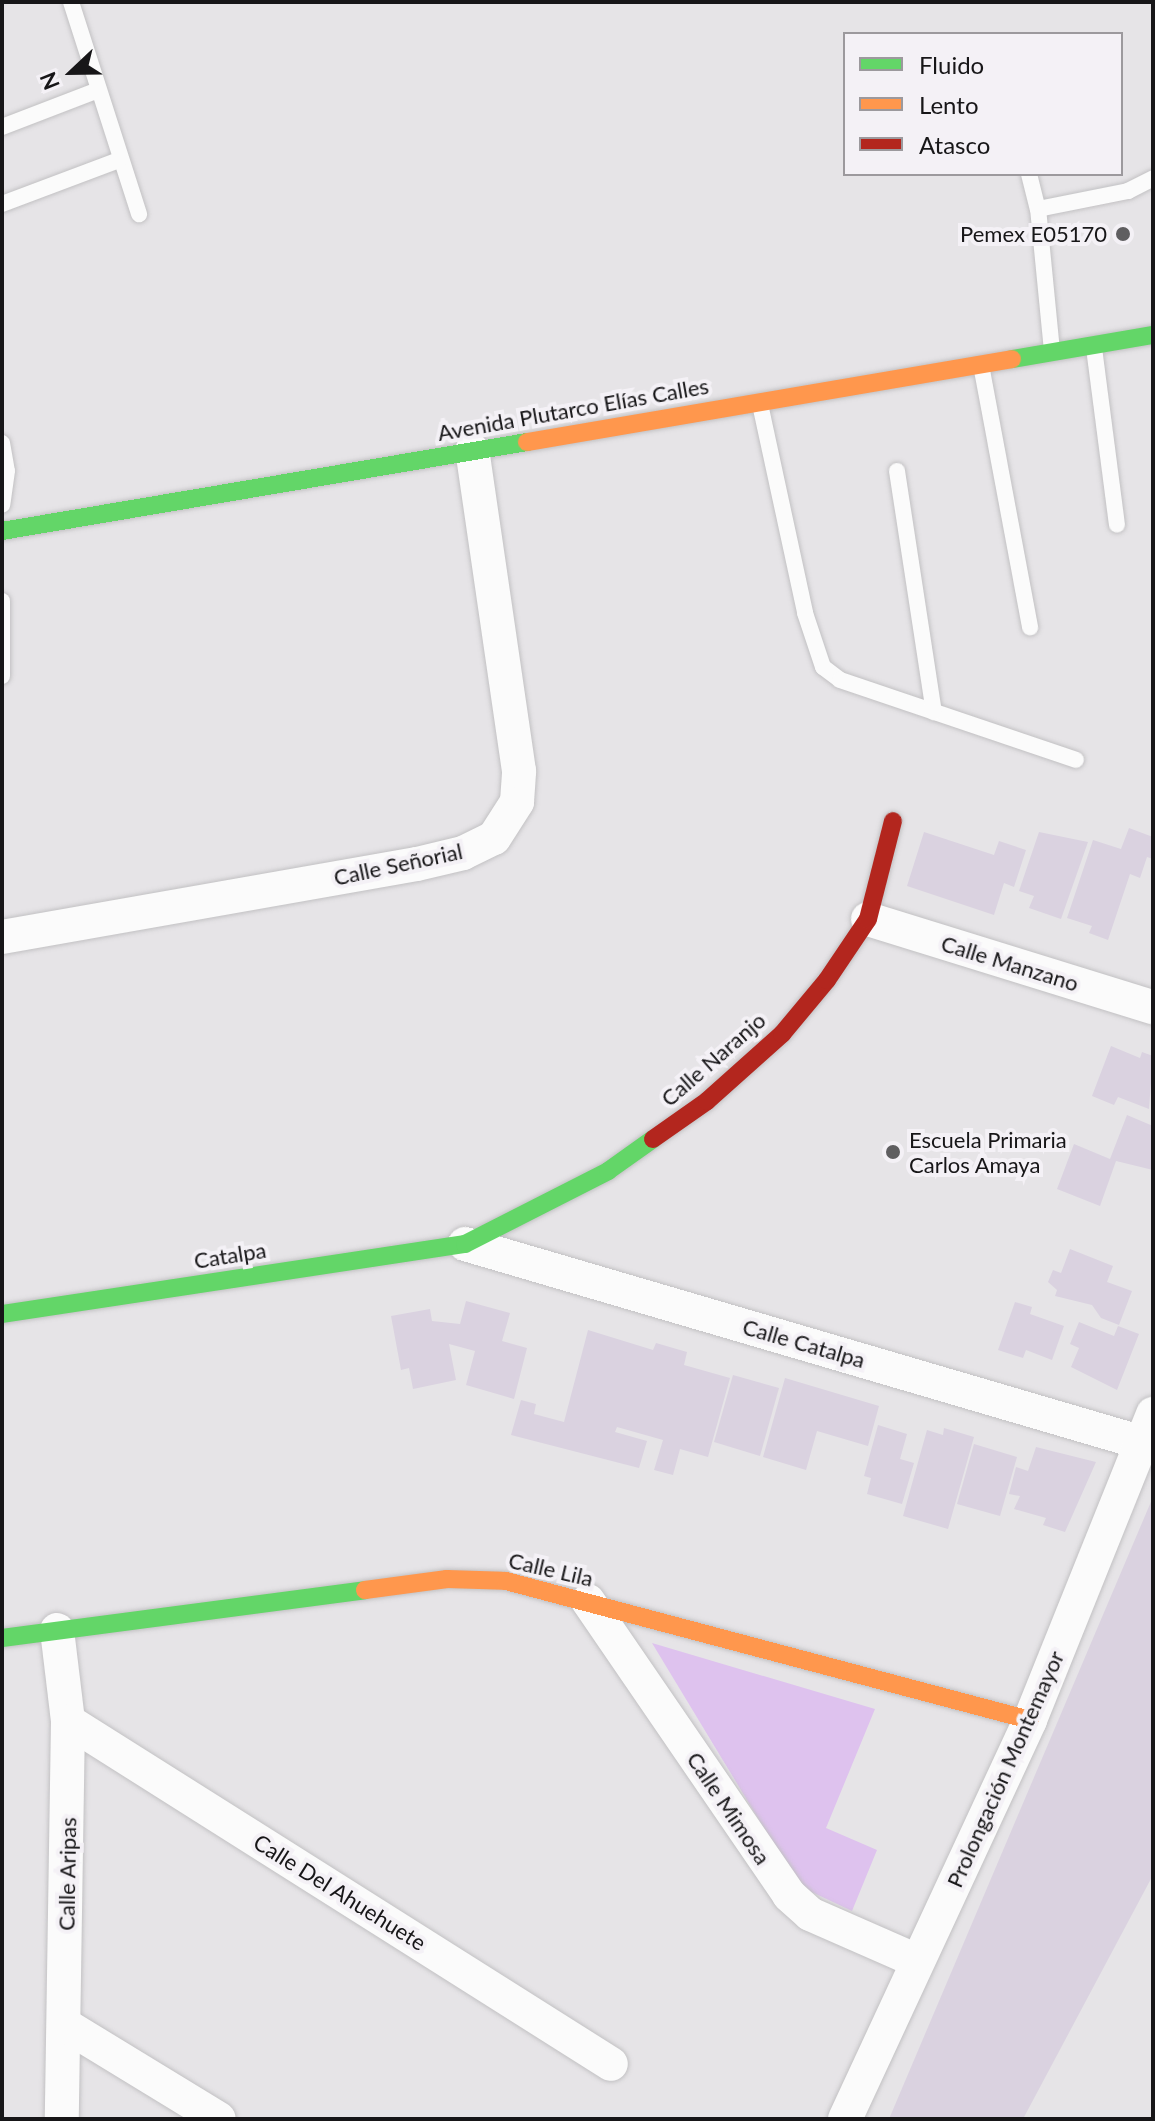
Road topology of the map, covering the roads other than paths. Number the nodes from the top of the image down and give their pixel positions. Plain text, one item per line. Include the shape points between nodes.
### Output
1 (71, 2) edge
2 (96, 91) junction
3 (2, 127) edge
4 (119, 160) junction
5 (1030, 176) edge
6 (1153, 178) edge
7 (2, 204) edge
8 (1038, 209) junction
9 (139, 214) dead end
10 (1153, 335) edge
11 (1093, 345) junction
12 (1052, 353) junction
13 (981, 364) junction
14 (759, 402) junction
15 (2, 443) edge
16 (472, 450) junction
17 (897, 471) dead end
18 (2, 505) edge
19 (1117, 525) dead end
20 (2, 531) edge
21 (2, 601) edge
22 (1030, 627) dead end
23 (2, 676) edge
24 (934, 712) junction
25 (1076, 760) dead end
26 (893, 821) dead end
27 (868, 919) junction
28 (2, 937) edge
29 (1153, 1007) edge
30 (465, 1244) junction
31 (2, 1314) edge
32 (1148, 1428) edge
33 (588, 1601) junction
34 (57, 1630) junction
35 (2, 1638) edge
36 (1030, 1720) junction
37 (68, 1721) junction
38 (917, 1961) junction
39 (65, 2025) junction
40 (611, 2064) dead end
41 (62, 2119) edge
42 (219, 2119) edge
43 (845, 2119) edge

1 - 2 lane
2 - 3 lane
2 - 4 lane
4 - 7 lane
4 - 9 lane
5 - 8 lane
6 - 8 lane via 1128,191
8 - 12 lane
10 - 11 street, Avenida Plutarco Elías Calles
11 - 12 street, Avenida Plutarco Elías Calles
11 - 19 lane
12 - 13 street, Avenida Plutarco Elías Calles
13 - 14 street, Avenida Plutarco Elías Calles
13 - 22 lane
14 - 16 street, Avenida Plutarco Elías Calles
14 - 24 lane via 805,613 823,667 840,680
15 - 18 lane via 7,471
16 - 20 street, Avenida Plutarco Elías Calles
16 - 28 street, Calle Señorial via 519,771 517,802 494,838 463,853 417,864
17 - 24 lane
21 - 23 lane
24 - 25 lane
26 - 27 street, Calle Naranjo
27 - 29 street, Calle Manzano
27 - 30 street, Calle Naranjo via 782,1034 707,1101 608,1171
30 - 31 street, Catalpa
30 - 32 street, Calle Catalpa
32 - 36 street, Prolongación Montemayor
33 - 34 street, Calle Lila via 506,1581 447,1579
33 - 36 street, Calle Lila
33 - 38 street, Calle Mimosa via 789,1895 810,1914
34 - 35 street, Calle Lila
34 - 37 street, Calle Aripas
36 - 38 street, Prolongación Montemayor
37 - 39 street, Calle Aripas
37 - 40 street, Calle Del Ahuehuete
38 - 43 street, Prolongación Montemayor
39 - 41 street, Calle Aripas
39 - 42 street

